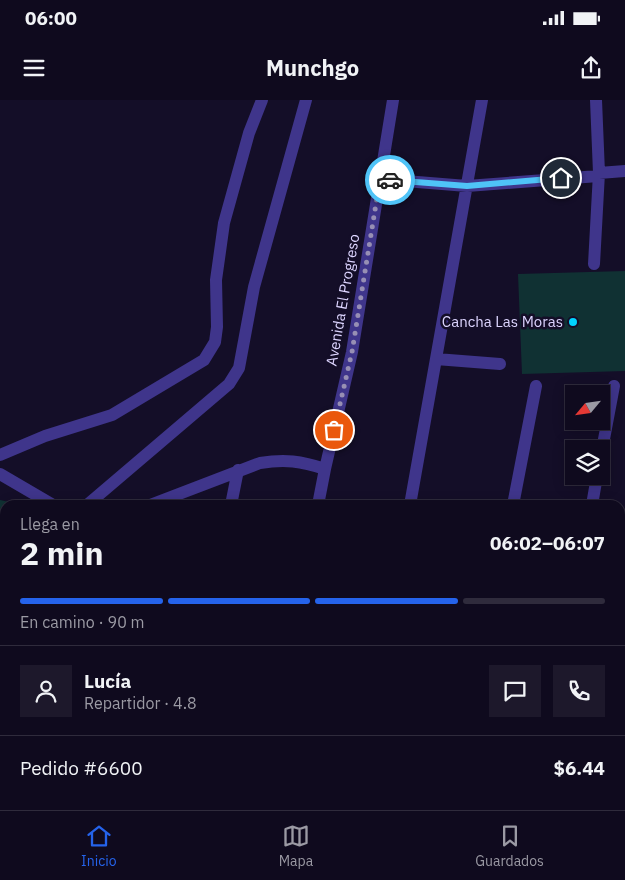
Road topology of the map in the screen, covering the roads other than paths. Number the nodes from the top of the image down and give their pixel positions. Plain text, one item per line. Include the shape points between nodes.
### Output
1 (262, 100) edge
2 (306, 100) edge
3 (393, 100) edge
4 (482, 100) edge
5 (596, 100) edge
6 (625, 171) edge
7 (598, 174) junction
8 (380, 179) junction
9 (467, 186) junction
10 (594, 264) dead end
11 (436, 359) junction
12 (500, 364) dead end
13 (536, 386) dead end
14 (614, 386) dead end
15 (604, 440) edge
16 (0, 455) edge
17 (325, 469) junction
18 (238, 470) junction
19 (0, 474) edge
20 (595, 485) edge
21 (45, 500) edge
22 (93, 500) edge
23 (163, 500) edge
24 (231, 500) edge
25 (319, 500) edge
26 (411, 500) edge
27 (514, 500) edge
28 (593, 500) edge

1 - 16 street via 224,223 216,280 215,342 204,360 112,415 45,436
2 - 22 street via 254,287 238,368 229,384
3 - 8 street, Avenida El Progreso
4 - 9 street
5 - 7 street
6 - 7 street
7 - 9 street
7 - 10 street
8 - 9 street
8 - 17 street, Avenida El Progreso via 352,352
9 - 11 street
11 - 12 street
11 - 26 street
13 - 27 street
14 - 15 street
17 - 18 street via 279,460
17 - 25 street, Avenida El Progreso
18 - 23 street
18 - 24 street
19 - 21 street
20 - 28 street

